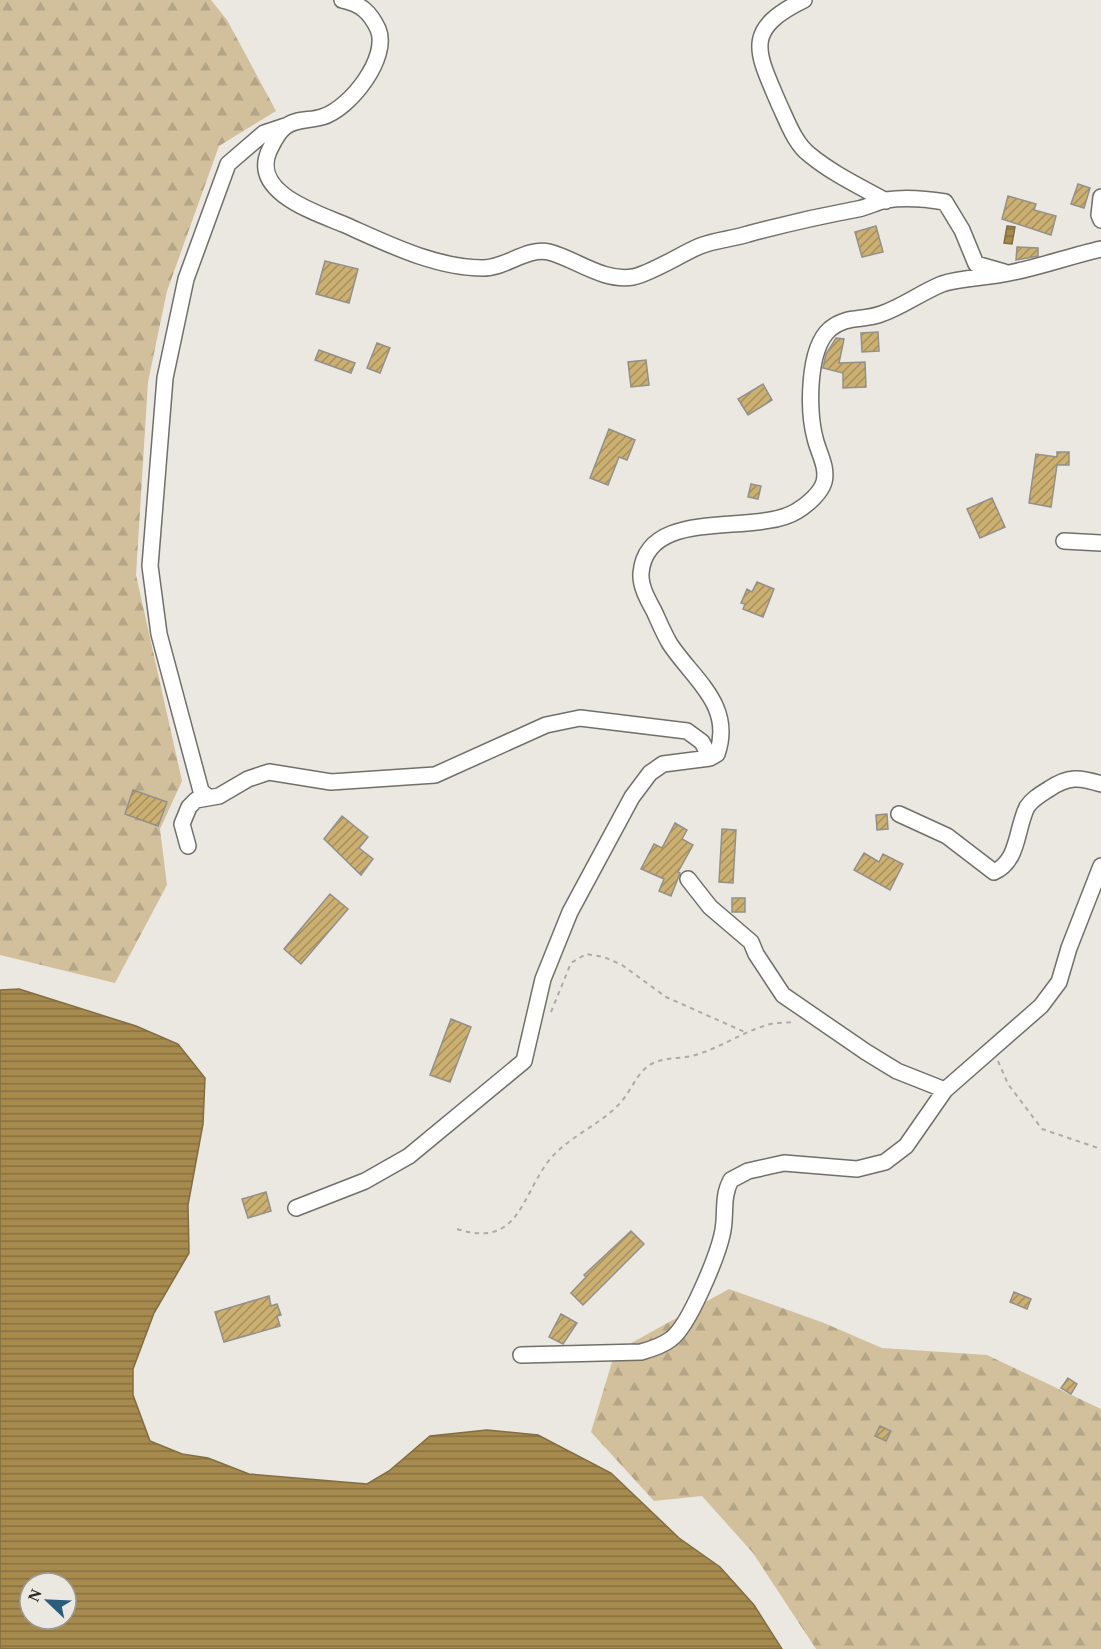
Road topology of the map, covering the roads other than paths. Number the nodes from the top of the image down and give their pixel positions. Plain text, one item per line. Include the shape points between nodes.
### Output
1 (342, 0) edge
2 (804, 0) edge
3 (285, 126) junction
4 (1101, 197) edge
5 (886, 201) junction
6 (1100, 217) edge
7 (1101, 249) edge
8 (1010, 273) junction
9 (1064, 541) dead end
10 (1101, 543) edge
11 (711, 758) junction
12 (1101, 784) edge
13 (208, 796) junction
14 (899, 814) dead end
15 (188, 846) dead end
16 (1101, 866) edge
17 (688, 879) dead end
18 (945, 1090) junction
19 (296, 1208) dead end
20 (521, 1355) dead end

1 - 3 street via 371,13 382,38 376,62 369,76 342,106 323,117
2 - 5 street via 782,10 768,23 758,54 789,127 808,154
3 - 5 street via 274,139 264,163 266,176 276,189 318,214 403,250 465,266 507,264 534,251 549,252 594,271 633,277 701,245
3 - 13 street via 264,133 228,164 186,279 165,378 150,566 169,677 201,791
4 - 6 street
5 - 8 street via 945,202 976,264
7 - 8 street
8 - 11 street via 944,284 878,316 852,317 829,330 815,352 811,382 814,437 824,463 825,481 819,492 795,512 758,521 679,530 662,538 644,556 641,576 645,596 670,644 710,692 721,744
9 - 10 street
11 - 13 street via 702,742 687,731 580,718 546,725 435,775 331,782 269,772 219,796
11 - 19 street via 663,764 650,773 632,797 603,847 543,979 524,1061 409,1156 365,1181
12 - 14 street via 1080,777 1067,778 1035,799 1028,806 1010,857 994,872 947,836
13 - 15 street via 189,807 183,824
16 - 18 street via 1059,982 1041,1006 1002,1038 999,1046
17 - 18 street via 710,907 752,942 783,995 897,1071
18 - 20 street via 906,1146 885,1162 857,1169 784,1162 748,1171 731,1180 724,1197 722,1235 705,1280 683,1326 659,1347 641,1352

